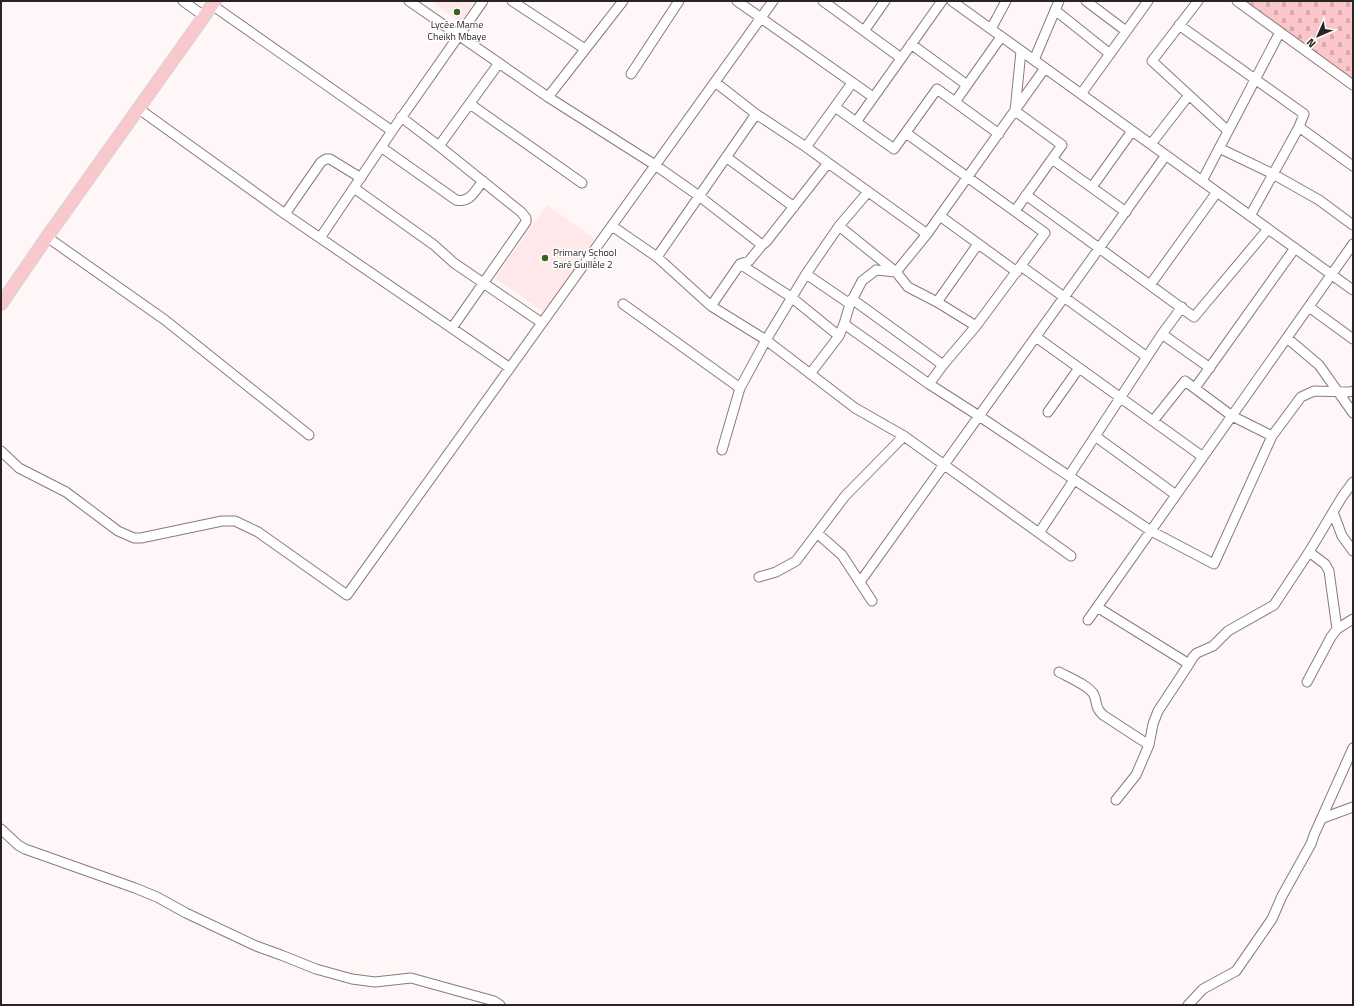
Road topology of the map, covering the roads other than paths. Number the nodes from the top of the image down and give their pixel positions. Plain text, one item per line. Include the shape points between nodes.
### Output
1 (183, 1) edge
2 (409, 1) edge
3 (483, 1) edge
4 (512, 1) edge
5 (623, 1) edge
6 (679, 1) edge
7 (737, 1) edge
8 (773, 1) edge
9 (885, 1) edge
10 (942, 1) edge
11 (952, 1) edge
12 (1006, 1) edge
13 (1086, 1) edge
14 (1148, 1) edge
15 (1198, 1) edge
16 (1237, 1) edge
17 (213, 3) edge
18 (828, 3) edge
19 (1057, 5) edge
20 (204, 16) junction
21 (761, 18) junction
22 (1179, 25) junction
23 (991, 29) junction
24 (864, 31) junction
25 (1126, 31) junction
26 (1280, 32) junction
27 (459, 35) junction
28 (1001, 37) junction
29 (911, 44) junction
30 (585, 49) junction
31 (1021, 51) junction
32 (1110, 54) junction
33 (902, 58) junction
34 (1034, 60) junction
35 (499, 63) junction
36 (1045, 68) junction
37 (631, 74) dead end
38 (1255, 79) junction
39 (715, 82) junction
40 (852, 82) junction
41 (967, 85) junction
42 (1353, 85) edge
43 (1081, 94) junction
44 (1189, 95) junction
45 (548, 97) junction
46 (873, 97) junction
47 (955, 102) junction
48 (470, 104) junction
49 (835, 107) junction
50 (139, 109) junction
51 (1015, 111) junction
52 (756, 114) junction
53 (401, 117) junction
54 (856, 122) junction
55 (1299, 127) junction
56 (392, 131) junction
57 (1132, 131) junction
58 (1228, 131) junction
59 (906, 133) junction
60 (999, 134) junction
61 (1151, 144) junction
62 (439, 146) junction
63 (381, 147) junction
64 (806, 147) junction
65 (1219, 148) junction
66 (1166, 155) junction
67 (726, 157) junction
68 (1052, 159) junction
69 (828, 163) junction
70 (655, 165) junction
71 (1353, 166) edge
72 (1273, 174) junction
73 (361, 178) junction
74 (967, 178) junction
75 (483, 181) junction
76 (1202, 181) junction
77 (582, 183) dead end
78 (354, 188) junction
79 (1092, 188) junction
80 (868, 192) junction
81 (1217, 192) junction
82 (1026, 195) junction
83 (699, 196) junction
84 (794, 207) junction
85 (1014, 211) junction
86 (1126, 212) junction
87 (285, 214) junction
88 (940, 216) junction
89 (1250, 216) junction
90 (1353, 225) edge
91 (612, 226) junction
92 (839, 226) junction
93 (1268, 229) junction
94 (927, 234) junction
95 (47, 237) junction
96 (320, 238) junction
97 (978, 244) junction
98 (1353, 244) edge
99 (762, 245) junction
100 (1099, 248) junction
101 (1295, 248) junction
102 (657, 257) junction
103 (740, 264) junction
104 (1019, 269) junction
105 (896, 272) junction
106 (806, 274) junction
107 (1332, 274) junction
108 (483, 283) junction
109 (1150, 285) junction
110 (1353, 290) edge
111 (1064, 297) junction
112 (791, 298) junction
113 (851, 301) junction
114 (937, 302) junction
115 (1, 304) edge
116 (623, 304) dead end
117 (711, 306) junction
118 (1309, 307) junction
119 (1182, 308) junction
120 (542, 323) junction
121 (844, 324) junction
122 (976, 326) junction
123 (452, 328) junction
124 (1162, 334) junction
125 (839, 336) junction
126 (1036, 337) junction
127 (1287, 338) junction
128 (1353, 339) edge
129 (766, 340) junction
130 (1147, 357) junction
131 (943, 365) junction
132 (510, 368) junction
133 (1079, 368) junction
134 (1210, 368) junction
135 (810, 374) junction
136 (929, 384) junction
137 (740, 388) junction
138 (1195, 388) junction
139 (1353, 391) edge
140 (1338, 392) junction
141 (1120, 398) junction
142 (1048, 412) dead end
143 (1353, 413) edge
144 (979, 416) junction
145 (1232, 416) junction
146 (1153, 421) junction
147 (309, 434) dead end
148 (904, 436) junction
149 (1095, 436) junction
150 (1272, 436) junction
151 (1, 450) edge
152 (722, 450) dead end
153 (1203, 457) junction
154 (944, 465) junction
155 (1071, 478) junction
156 (1353, 482) edge
157 (1176, 495) junction
158 (1333, 512) junction
159 (1151, 531) junction
160 (818, 533) junction
161 (1039, 533) junction
162 (1353, 551) edge
163 (1309, 552) junction
164 (1071, 556) dead end
165 (759, 578) dead end
166 (860, 582) junction
167 (872, 601) dead end
168 (1097, 607) junction
169 (1353, 619) edge
170 (1088, 620) dead end
171 (1337, 629) junction
172 (1188, 664) junction
173 (1059, 672) dead end
174 (1307, 682) dead end
175 (1150, 745) junction
176 (1353, 748) edge
177 (1116, 800) dead end
178 (1353, 807) edge
179 (1323, 818) junction
180 (1, 829) edge
181 (500, 1005) edge
182 (1188, 1005) edge

1 - 20 street
2 - 27 street
3 - 27 street
4 - 30 street
5 - 30 street
6 - 37 street
7 - 21 street
8 - 21 street
9 - 24 street
10 - 29 street
11 - 23 street
12 - 23 street
13 - 25 street
14 - 25 street
15 - 22 street
16 - 26 street
17 - 20 main road
17 - 56 street
18 - 24 street
19 - 32 street
19 - 34 street
20 - 50 main road
21 - 39 street
21 - 40 street
22 - 38 street
22 - 44 street via 1152,61
23 - 28 street
24 - 33 street
25 - 32 street
26 - 38 street
26 - 42 street
27 - 35 street
27 - 53 street
28 - 31 street
28 - 41 street
29 - 33 street
29 - 41 street
30 - 45 street
31 - 34 street
31 - 51 street
32 - 43 street
33 - 46 street
34 - 36 street
35 - 45 street
35 - 48 street
36 - 43 street
36 - 51 street
38 - 55 street via 1304,114
38 - 58 street
39 - 52 street
39 - 70 street
40 - 46 street
40 - 49 street
41 - 47 street
43 - 57 street
44 - 58 street
44 - 61 street
45 - 70 street
46 - 54 street
47 - 59 street via 937,89
47 - 60 street
48 - 62 street
48 - 77 street
49 - 54 street
49 - 64 street
50 - 87 street
50 - 95 main road
51 - 60 street
51 - 68 street via 1062,145
52 - 64 street
52 - 67 street
53 - 56 street
53 - 62 street
54 - 59 street via 894,149
55 - 71 street
55 - 72 street
56 - 63 street
57 - 61 street
57 - 79 street
58 - 65 street
59 - 74 street
60 - 74 street
61 - 66 street
62 - 75 street
63 - 73 street
63 - 75 street via 456,200 467,200
64 - 69 street
65 - 72 street
65 - 76 street
66 - 76 street
66 - 86 street
67 - 83 street
67 - 84 street
68 - 79 street
68 - 82 street
69 - 80 street
69 - 84 street
70 - 83 street
70 - 91 street
72 - 89 street
72 - 90 street via 1319,200
73 - 78 street
73 - 87 street via 326,159 321,162
74 - 85 street
74 - 88 street
75 - 108 street via 521,212 526,222
76 - 81 street
78 - 96 street
78 - 108 street
79 - 86 street
80 - 92 street
80 - 94 street
81 - 89 street
81 - 109 street
82 - 85 street
82 - 100 street
83 - 99 street
83 - 102 street
84 - 99 street
85 - 104 street via 1045,233
86 - 100 street
87 - 96 street
88 - 94 street
88 - 97 street
89 - 93 street
91 - 102 street
91 - 120 street
92 - 105 street
92 - 106 street
93 - 101 street
93 - 119 street via 1194,317
94 - 105 street
95 - 115 main road
95 - 147 street via 165,320
96 - 123 street
97 - 104 street
97 - 114 street
98 - 107 street
99 - 103 street via 749,261
100 - 109 street
100 - 111 street
101 - 107 street
101 - 134 street
102 - 117 street
103 - 112 street
103 - 117 street
104 - 111 street
104 - 122 street
105 - 113 street via 876,270 862,281
105 - 114 street via 908,287
106 - 112 street
106 - 113 street
107 - 110 street
107 - 118 street
108 - 120 street
108 - 123 street
109 - 119 street
111 - 126 street
111 - 130 street
112 - 125 street
112 - 129 street
113 - 121 street
113 - 131 street
114 - 122 street
116 - 137 street
117 - 129 street
118 - 127 street
118 - 128 street
119 - 124 street
120 - 132 street
121 - 125 street
121 - 136 street
122 - 131 street
123 - 132 street
124 - 130 street
124 - 134 street
125 - 135 street
126 - 133 street
126 - 144 street
127 - 140 street via 1319,365
127 - 145 street
129 - 135 street
129 - 137 street
130 - 141 street
131 - 136 street
132 - 151 street via 347,595 269,538 235,521 222,521 141,538 126,536 66,492 19,468
133 - 141 street
133 - 142 street
134 - 138 street
135 - 148 street via 855,408
136 - 144 street
137 - 152 street
138 - 145 street
138 - 146 street via 1185,381
139 - 140 street
140 - 143 street
140 - 150 street via 1314,391 1301,397
141 - 146 street
141 - 149 street
144 - 154 street
144 - 155 street
145 - 150 street
145 - 153 street
146 - 153 street
148 - 154 street
148 - 160 street via 845,496
149 - 155 street
149 - 157 street
150 - 159 street via 1214,564
153 - 157 street
154 - 161 street
154 - 166 street
155 - 159 street
155 - 161 street
156 - 158 street
157 - 159 street
158 - 162 street via 1342,536
158 - 163 street
159 - 168 street
160 - 165 street via 796,561
160 - 166 street via 842,555
161 - 164 street
163 - 171 street via 1325,564 1329,571
163 - 172 street via 1274,605 1228,631 1213,646 1197,653
166 - 167 street
168 - 170 street
168 - 172 street
169 - 171 street
171 - 174 street
172 - 175 street via 1158,711
173 - 175 street via 1088,688 1103,715
175 - 177 street via 1136,775
176 - 179 street
178 - 179 street
179 - 182 street via 1272,919 1247,957 1236,971 1203,989
180 - 181 street via 24,849 157,897 256,946 316,969 352,979 375,982 411,978 494,1001

